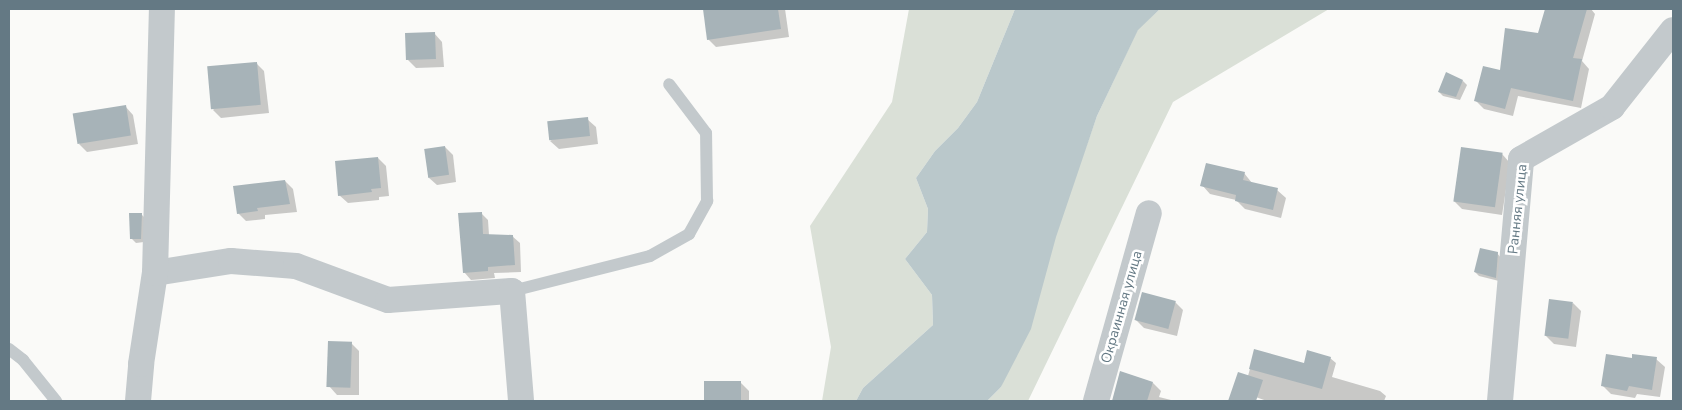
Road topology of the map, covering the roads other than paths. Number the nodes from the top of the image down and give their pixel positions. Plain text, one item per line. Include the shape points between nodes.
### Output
1 (162, 9) edge
2 (1673, 30) edge
3 (669, 84) dead end
4 (1149, 213) dead end
5 (155, 273) junction
6 (512, 292) junction
7 (9, 349) edge
8 (56, 401) edge
9 (138, 401) edge
10 (521, 401) edge
11 (1096, 401) edge
12 (1500, 401) edge

1 - 5 street
2 - 12 street, Ранняя улица via 1612,107 1522,159
3 - 6 lane via 706,132 706,201 689,234 650,256
4 - 11 street, Окраинная улица
5 - 6 street via 231,261 296,266 388,300
5 - 9 street
6 - 10 street
7 - 8 lane via 23,360

